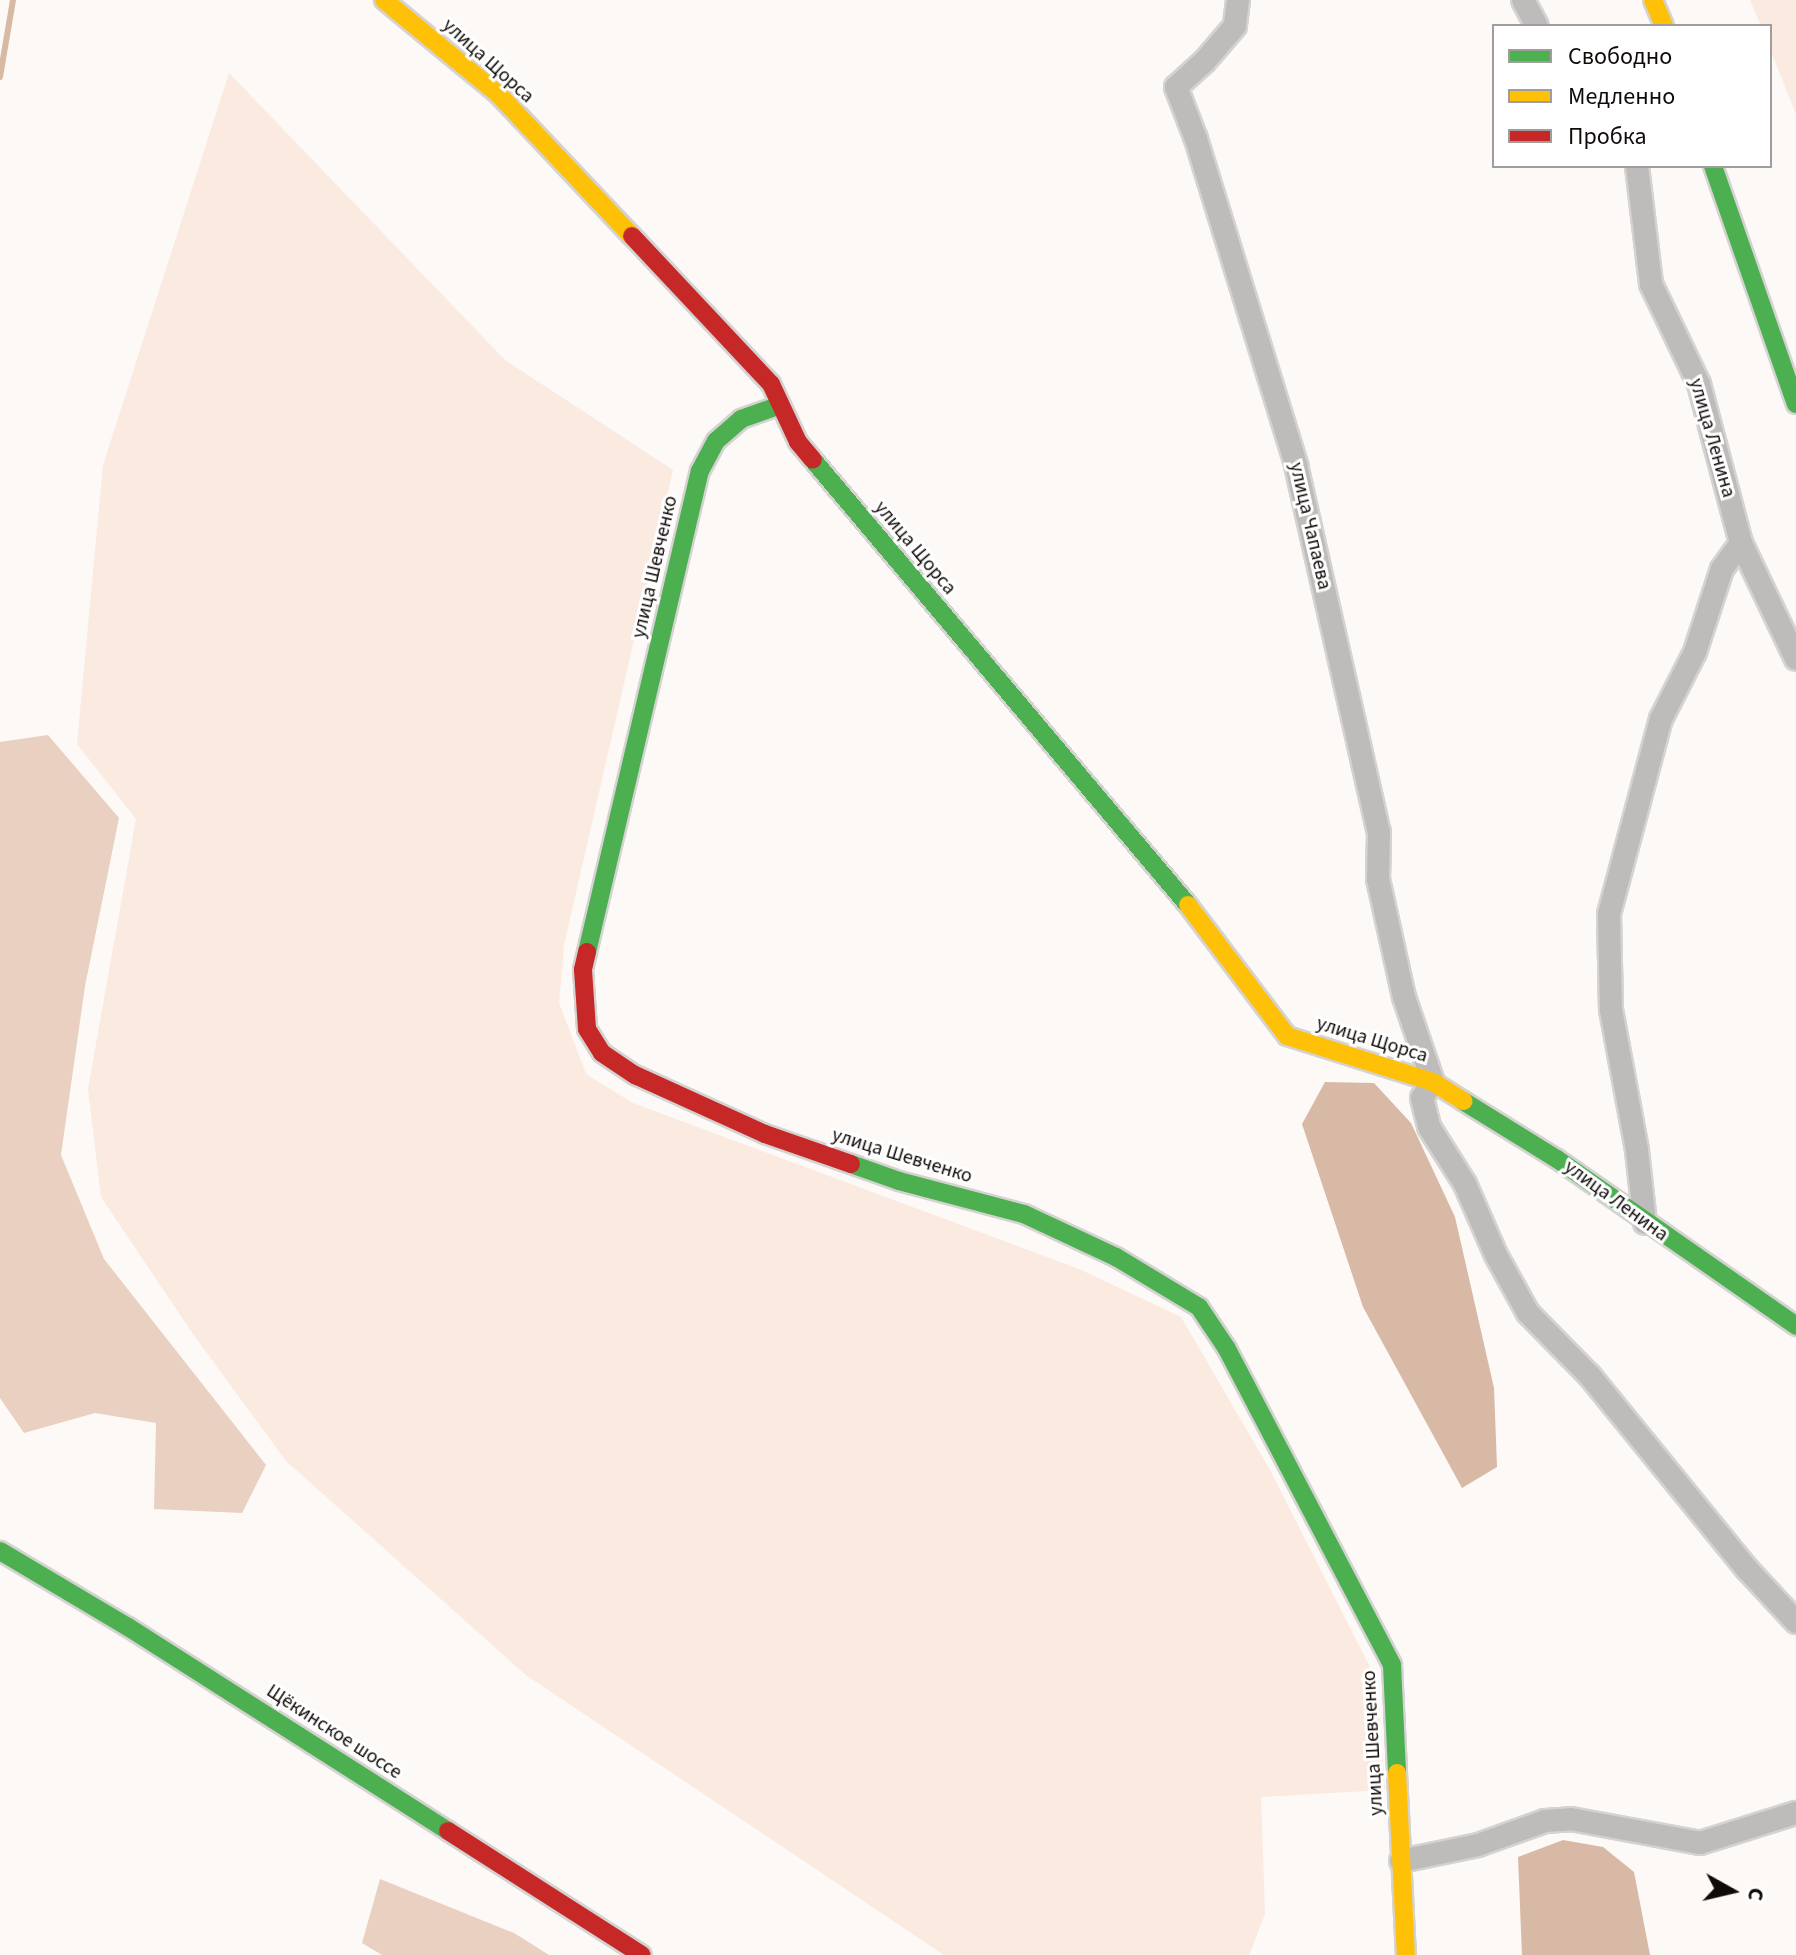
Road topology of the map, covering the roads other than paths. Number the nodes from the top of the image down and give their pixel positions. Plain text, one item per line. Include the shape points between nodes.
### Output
1 (384, 0) edge
2 (1238, 0) edge
3 (1523, 0) edge
4 (1653, 0) edge
5 (1536, 24) edge
6 (1663, 24) edge
7 (1637, 168) edge
8 (1714, 168) edge
9 (1796, 404) edge
10 (781, 405) junction
11 (1741, 543) junction
12 (1796, 659) edge
13 (1433, 1082) junction
14 (1645, 1223) junction
15 (1796, 1326) edge
16 (0, 1551) edge
17 (1796, 1622) edge
18 (1796, 1813) edge
19 (1401, 1861) junction
20 (642, 1955) edge
21 (1406, 1955) edge

1 - 10 street, улица Щорса via 498,94 771,384
2 - 13 street, улица Чапаева via 1235,26 1176,87 1296,465 1379,832 1378,879 1401,983
3 - 5 street
4 - 6 street
7 - 11 street, улица Ленина via 1651,284 1699,384
8 - 9 street
10 - 13 street, улица Щорса via 798,442 1189,907 1287,1036
10 - 19 street, улица Шевченко via 741,419 716,441 700,471 583,970 587,1029 602,1053 635,1075 765,1134 899,1181 1024,1214 1116,1257 1199,1307 1227,1349 1392,1665
11 - 12 street, улица Ленина
11 - 14 street via 1722,569 1695,652 1661,719 1609,914 1611,1010
13 - 14 street, улица Ленина via 1557,1159
13 - 17 street via 1422,1098 1429,1127 1465,1184 1528,1313 1590,1376
14 - 15 street, улица Ленина
16 - 20 street, Щёкинское шоссе
18 - 19 street via 1700,1843 1571,1819 1545,1821 1478,1845
19 - 21 street, улица Шевченко

